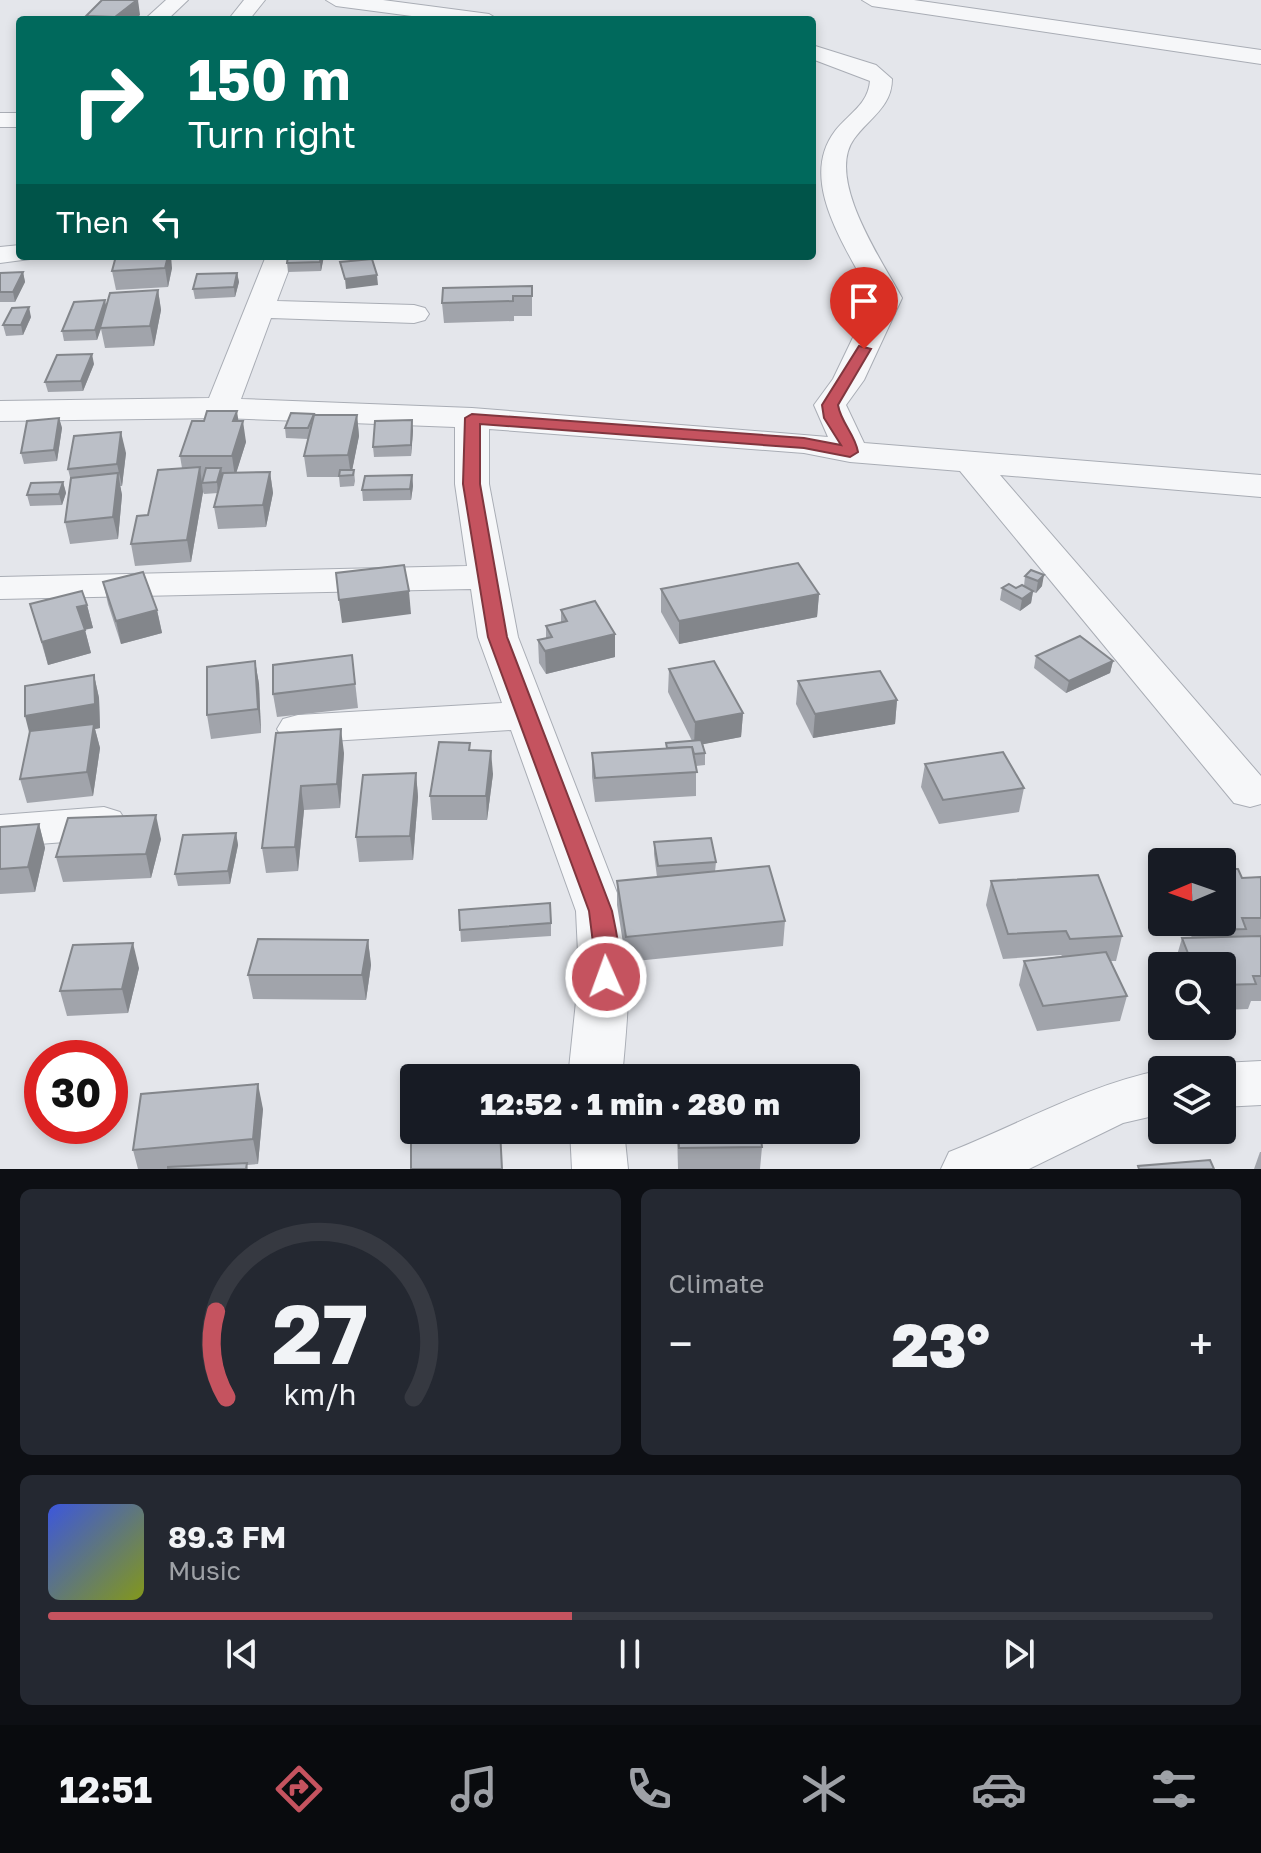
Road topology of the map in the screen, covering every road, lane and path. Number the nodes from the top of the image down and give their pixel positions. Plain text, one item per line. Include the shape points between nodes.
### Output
1 (178, 0) edge
2 (255, 0) edge
3 (336, 0) edge
4 (872, 0) edge
5 (159, 16) edge
6 (241, 16) edge
7 (458, 16) edge
8 (816, 53) edge
9 (1261, 57) edge
10 (279, 260) edge
11 (262, 309) junction
12 (414, 314) dead end
13 (221, 408) junction
14 (0, 411) edge
15 (472, 418) junction
16 (850, 452) junction
17 (969, 460) junction
18 (1261, 486) edge
19 (485, 577) junction
20 (0, 588) edge
21 (526, 715) junction
22 (298, 729) edge
23 (1250, 792) dead end
24 (104, 823) edge
25 (0, 831) edge
26 (597, 1064) edge
27 (1261, 1083) edge
28 (1236, 1084) edge
29 (1148, 1095) edge
30 (598, 1144) edge
31 (600, 1169) edge
32 (969, 1169) edge

1 - 5 street
2 - 6 street
3 - 7 street
4 - 9 street
8 - 16 street via 868,70 881,79 883,89 849,127 835,152 839,204 887,298 848,380 830,405
10 - 11 street
11 - 12 street
11 - 13 street
13 - 14 street
13 - 15 street
15 - 16 street via 804,443
15 - 19 street via 472,484
16 - 17 street
17 - 18 street
17 - 23 street
19 - 20 street
19 - 21 street via 498,637
21 - 22 street
21 - 26 street via 600,911 607,949
24 - 25 street
27 - 28 street
29 - 32 street via 1112,1103
30 - 31 street

